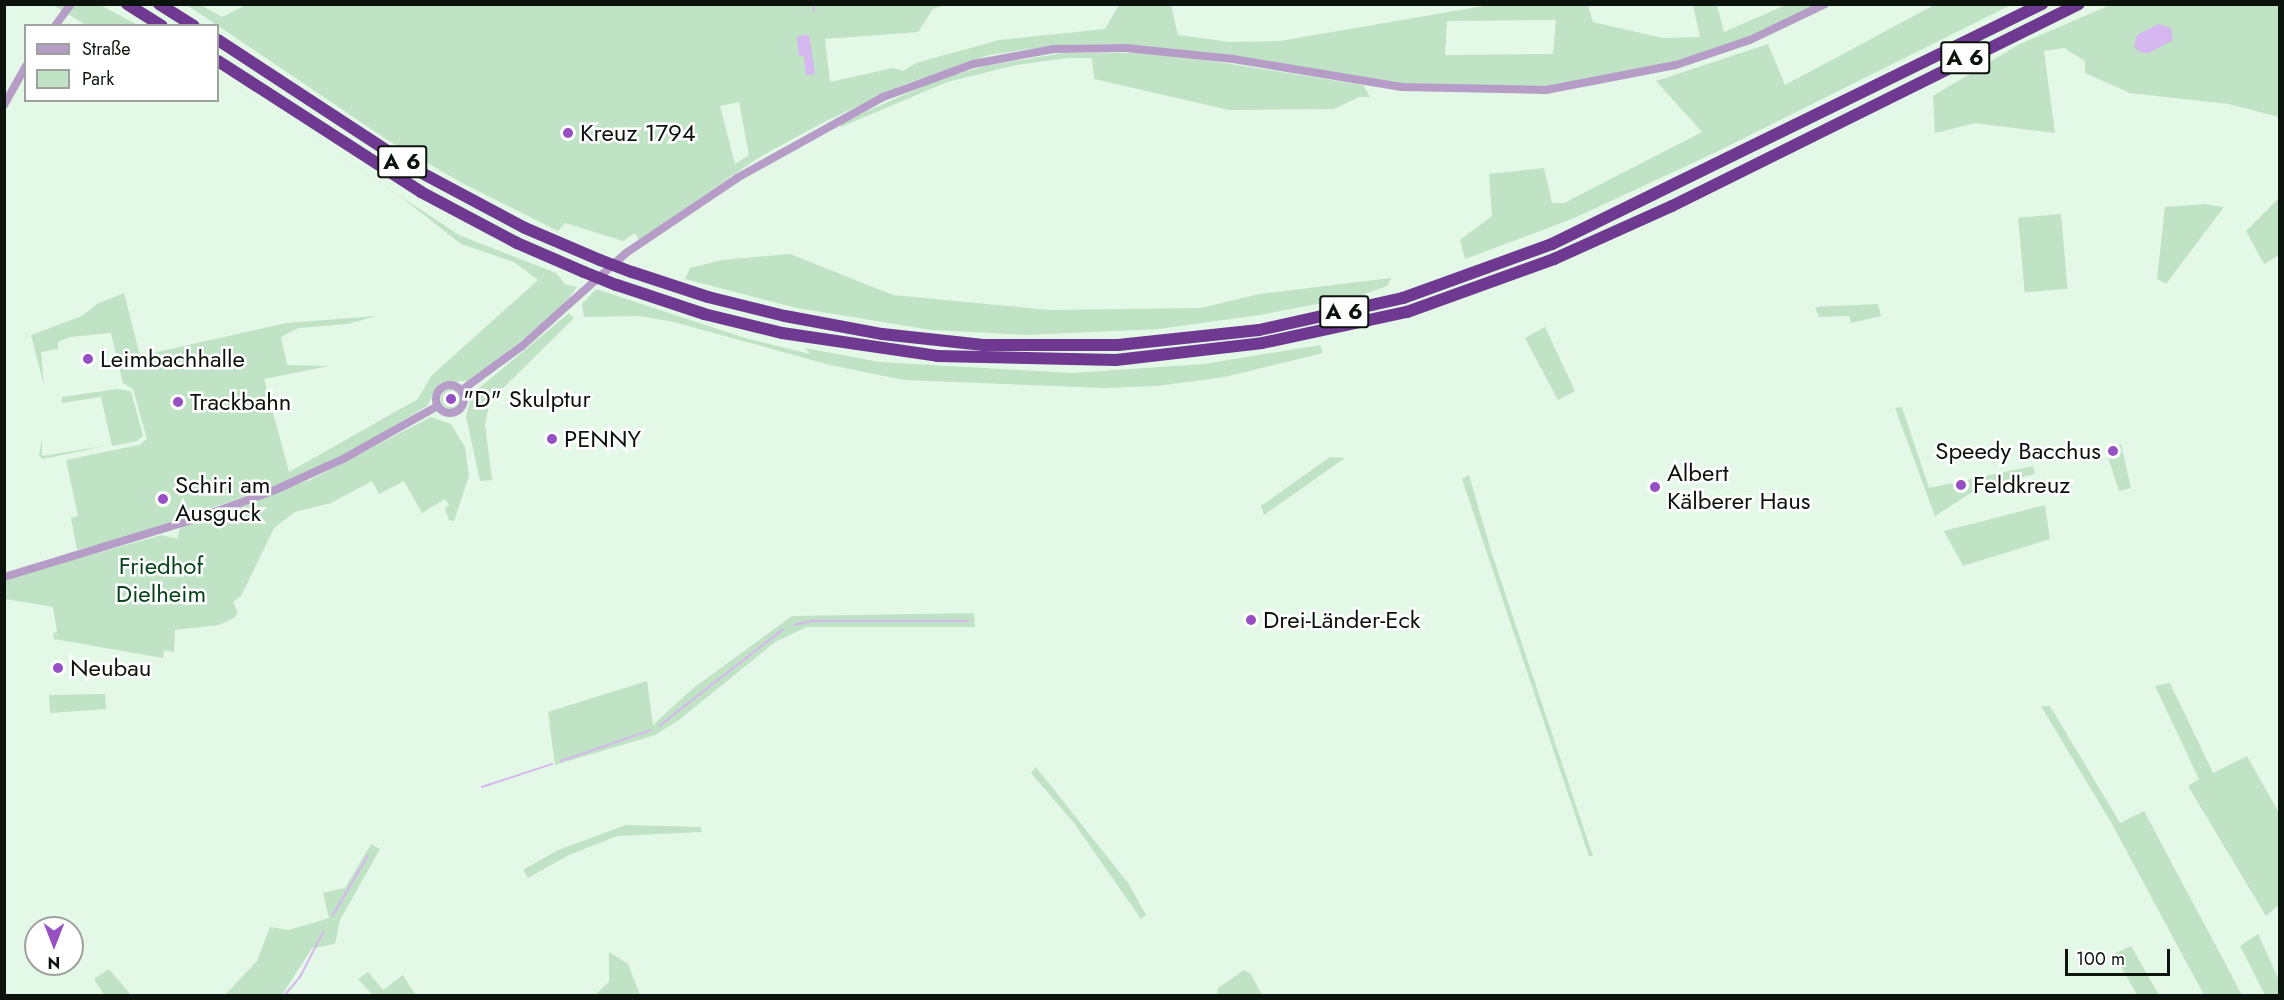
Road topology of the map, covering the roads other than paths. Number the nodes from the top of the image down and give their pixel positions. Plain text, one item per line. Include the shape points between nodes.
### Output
1 (70, 4) edge
2 (127, 4) edge
3 (159, 4) edge
4 (1825, 4) edge
5 (2042, 4) edge
6 (2079, 4) edge
7 (56, 24) edge
8 (159, 24) edge
9 (191, 24) edge
10 (219, 41) edge
11 (219, 62) edge
12 (24, 70) edge
13 (4, 105) edge
14 (462, 390) junction
15 (438, 406) junction
16 (4, 577) edge

1 - 7 street
2 - 8 highway
3 - 9 highway
4 - 14 street via 1750,40 1676,65 1546,90 1402,87 1233,59 1126,48 1054,49 973,64 883,97 737,178 626,253 522,346
5 - 10 highway, A 6, bridge via 1552,244 1403,298 1260,330 1118,345 982,345 882,334 708,297 632,272 525,228 420,172
6 - 11 highway, A 6, bridge via 1672,206 1554,259 1407,312 1262,343 1116,360 937,356 782,333 704,314 617,285 517,243 421,192
12 - 13 street
14 - 15 street via 449,385 441,388 436,397
14 - 15 street via 465,398 459,410 448,412
15 - 16 street via 303,478 195,519

